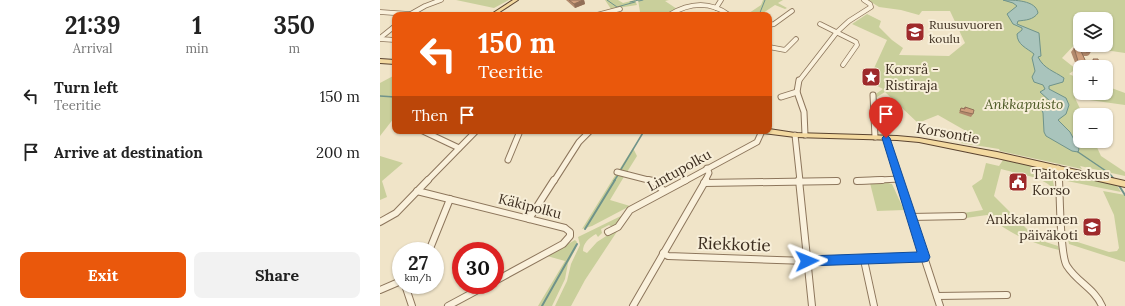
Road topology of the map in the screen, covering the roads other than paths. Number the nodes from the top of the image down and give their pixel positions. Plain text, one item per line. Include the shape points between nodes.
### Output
1 (441, 0) edge
2 (516, 0) edge
3 (721, 0) edge
4 (864, 0) edge
5 (716, 8) junction
6 (620, 9) dead end
7 (792, 11) dead end
8 (380, 12) edge
9 (414, 12) edge
10 (497, 12) edge
11 (608, 12) edge
12 (674, 12) edge
13 (723, 12) edge
14 (392, 13) edge
15 (772, 24) edge
16 (820, 24) dead end
17 (392, 28) edge
18 (837, 32) junction
19 (380, 38) edge
20 (796, 39) dead end
21 (392, 40) edge
22 (772, 48) edge
23 (380, 61) edge
24 (392, 62) edge
25 (843, 66) dead end
26 (797, 92) junction
27 (873, 95) dead end
28 (781, 97) dead end
29 (772, 132) edge
30 (428, 134) edge
31 (473, 134) edge
32 (519, 134) edge
33 (587, 134) edge
34 (761, 134) edge
35 (795, 135) junction
36 (805, 135) junction
37 (875, 137) junction
38 (886, 138) junction
39 (459, 148) junction
40 (508, 160) dead end
41 (707, 168) junction
42 (1058, 168) junction
43 (617, 172) dead end
44 (899, 179) junction
45 (837, 181) dead end
46 (857, 181) dead end
47 (799, 182) junction
48 (704, 183) junction
49 (1124, 184) edge
50 (417, 191) junction
51 (664, 191) junction
52 (450, 199) junction
53 (964, 216) dead end
54 (911, 217) junction
55 (529, 219) junction
56 (380, 222) edge
57 (608, 232) dead end
58 (433, 242) edge
59 (663, 253) junction
60 (924, 257) junction
61 (864, 260) junction
62 (807, 261) junction
63 (504, 276) edge
64 (392, 285) edge
65 (380, 290) edge
66 (408, 294) edge
67 (470, 294) edge
68 (1008, 295) dead end
69 (937, 296) junction
70 (412, 306) edge
71 (448, 306) edge
72 (633, 306) edge
73 (812, 306) edge
74 (874, 306) edge
75 (940, 306) edge
76 (1102, 306) edge

1 - 9 street
2 - 10 main road
3 - 5 street
4 - 18 street via 871,7
5 - 12 street via 694,5
5 - 13 street
6 - 11 street
7 - 15 street
8 - 14 street
16 - 18 street
17 - 19 street
18 - 25 street via 857,43
18 - 26 street via 802,73 797,84
19 - 21 street
20 - 22 street via 785,50
23 - 24 main road
26 - 28 street
26 - 36 street via 804,111
27 - 37 street
29 - 35 main road, Korsontie
30 - 39 street
31 - 39 street
32 - 40 street
33 - 55 street
34 - 41 street, Lintupolku via 757,142
35 - 36 main road, Korsontie
35 - 47 street
36 - 37 main road, Korsontie
37 - 38 main road, Korsontie
38 - 42 main road, Korsontie via 919,140
38 - 44 street
39 - 50 street
41 - 48 street via 709,172
41 - 51 street, Lintupolku
42 - 49 main road, Korsontie
42 - 76 street via 1064,260 1071,272 1097,296
43 - 51 street via 653,181
44 - 46 street
44 - 54 street
45 - 47 street
47 - 48 street
47 - 62 street
48 - 59 street
50 - 52 street, Käkipolku
50 - 56 street via 396,213
51 - 57 street, Lintupolku via 630,210 618,227
52 - 55 street, Käkipolku
52 - 58 street
53 - 54 street
54 - 60 street
55 - 63 street, Käkipolku via 566,228 570,236 563,244
59 - 62 street, Riekkotie via 668,256
59 - 72 street
60 - 61 street, Riekkotie
60 - 69 street
61 - 62 street, Riekkotie
61 - 74 street
62 - 73 street
64 - 65 street
66 - 70 street
67 - 71 street
68 - 69 street
69 - 75 street

